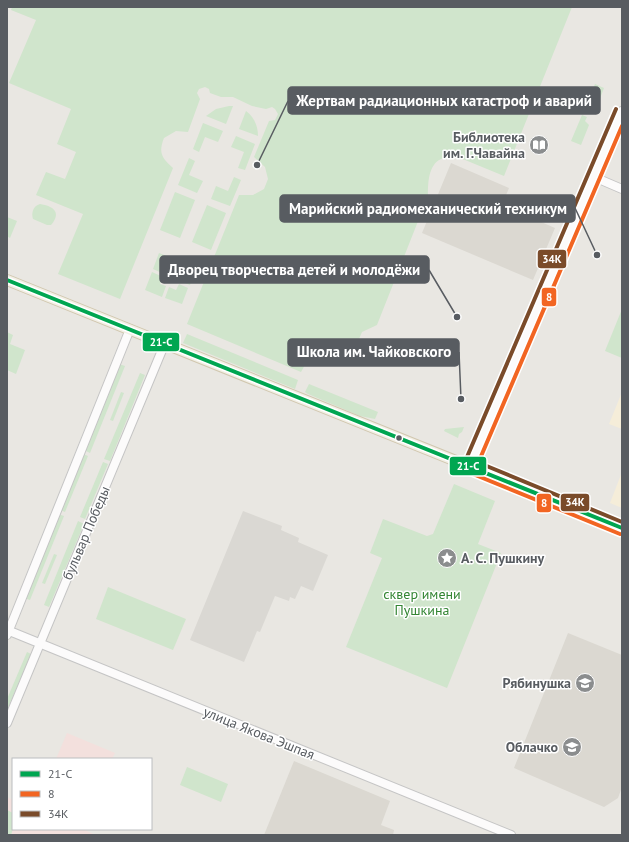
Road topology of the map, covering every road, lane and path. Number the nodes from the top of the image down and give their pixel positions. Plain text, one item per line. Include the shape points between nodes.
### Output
1 (622, 111) edge
2 (594, 177) junction
3 (622, 189) edge
4 (7, 280) edge
5 (130, 329) junction
6 (164, 343) junction
7 (470, 466) junction
8 (622, 528) edge
9 (8, 632) edge
10 (40, 644) junction
11 (7, 723) edge
12 (511, 835) edge

1 - 2 street
2 - 3 street
2 - 7 street
4 - 5 main road
5 - 6 main road
5 - 9 street
6 - 7 main road
6 - 10 street, бульвар Победы
7 - 8 main road
9 - 10 street, улица Якова Эшпая
10 - 11 street, бульвар Победы
10 - 12 street, улица Якова Эшпая

